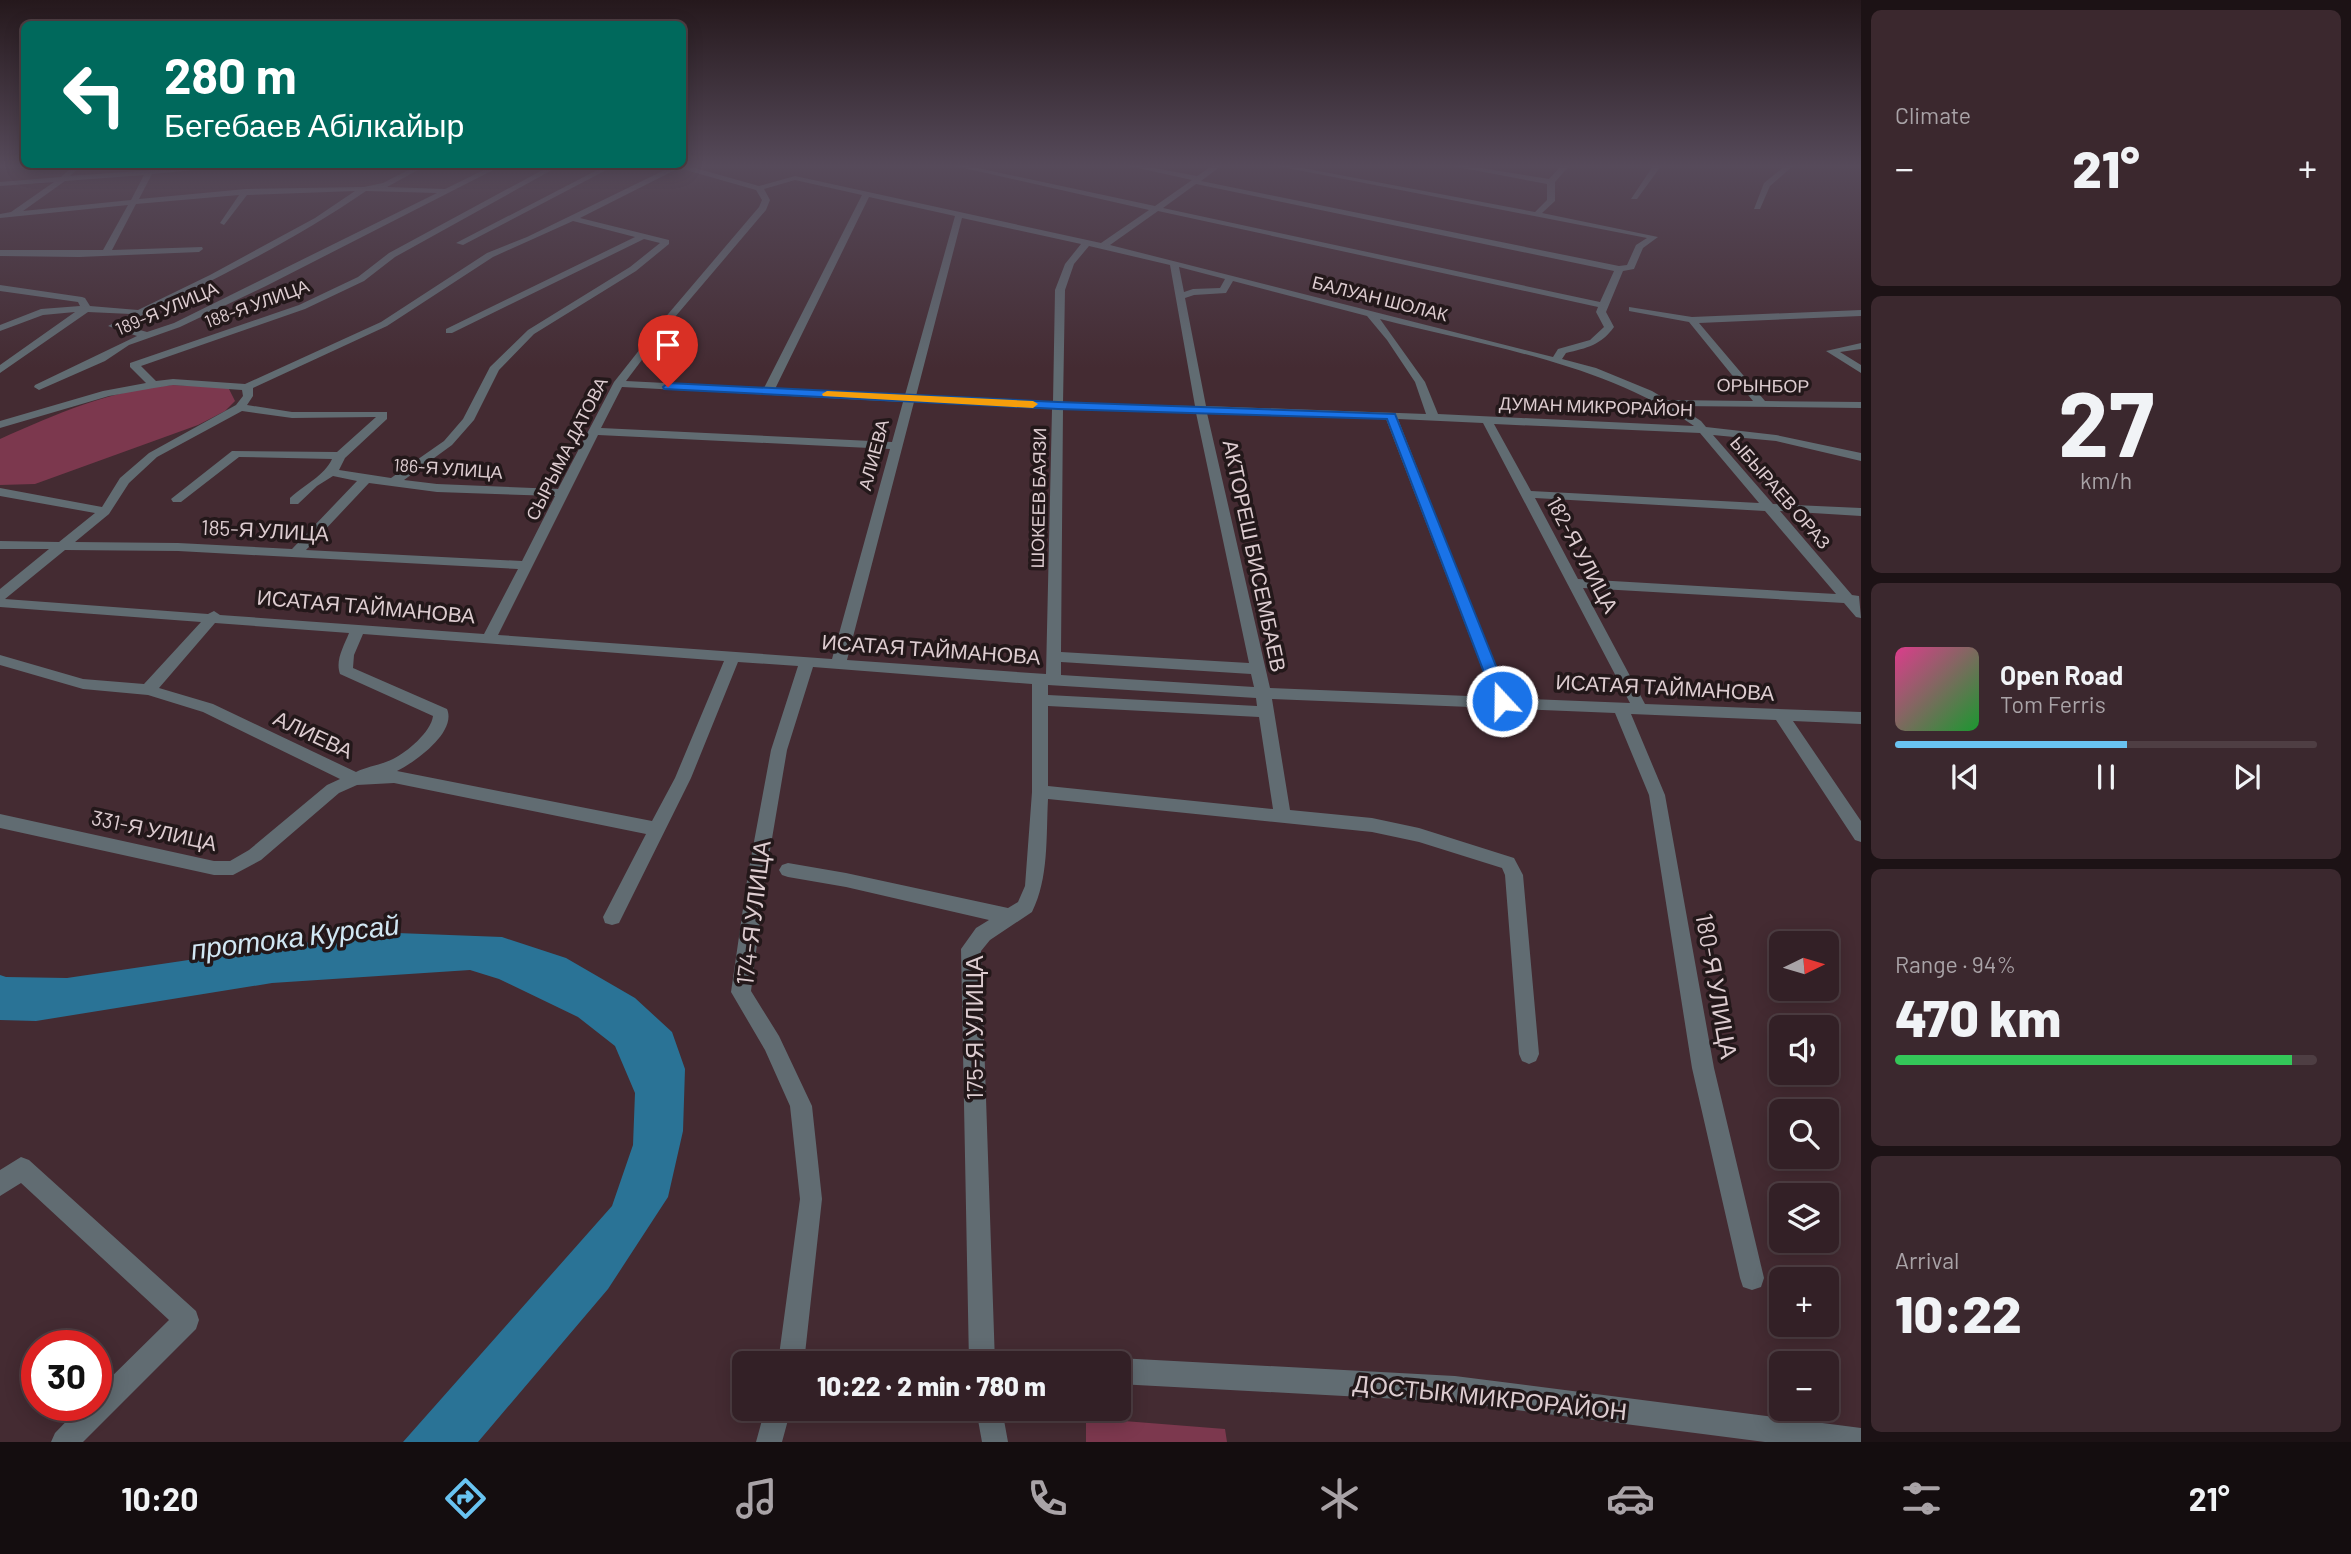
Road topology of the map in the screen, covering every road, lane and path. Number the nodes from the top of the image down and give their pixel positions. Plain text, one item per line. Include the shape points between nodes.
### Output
1 (116, 233) edge
2 (293, 233) edge
3 (363, 233) edge
4 (431, 233) edge
5 (479, 233) edge
6 (538, 233) edge
7 (628, 233) edge
8 (743, 233) edge
9 (846, 233) edge
10 (954, 233) edge
11 (1043, 233) edge
12 (1121, 233) edge
13 (1273, 233) edge
14 (1448, 233) edge
15 (1635, 233) edge
16 (641, 237) junction
17 (460, 243) dead end
18 (1087, 243) junction
19 (1103, 246) junction
20 (199, 249) dead end
21 (0, 253) edge
22 (106, 253) junction
23 (1174, 263) junction
24 (1619, 269) junction
25 (1230, 278) junction
26 (0, 288) edge
27 (1180, 297) junction
28 (1605, 306) junction
29 (86, 309) junction
30 (1632, 309) dead end
31 (141, 310) junction
32 (1370, 313) junction
33 (1861, 313) edge
34 (1692, 320) junction
35 (0, 328) edge
36 (449, 331) dead end
37 (146, 335) junction
38 (1861, 346) edge
39 (1556, 360) junction
40 (0, 370) edge
41 (1861, 370) edge
42 (153, 384) junction
43 (618, 384) junction
44 (39, 387) dead end
45 (247, 387) junction
46 (768, 391) junction
47 (909, 397) junction
48 (1664, 403) junction
49 (1762, 404) junction
50 (1861, 405) edge
51 (1058, 406) junction
52 (240, 407) junction
53 (1201, 411) junction
54 (1391, 416) junction
55 (1434, 419) junction
56 (1488, 422) junction
57 (0, 425) edge
58 (1703, 430) junction
59 (593, 431) junction
60 (896, 446) junction
61 (340, 456) junction
62 (1861, 457) edge
63 (332, 472) junction
64 (366, 479) junction
65 (394, 482) junction
66 (0, 492) edge
67 (563, 493) junction
68 (1526, 494) junction
69 (177, 499) dead end
70 (294, 500) dead end
71 (1769, 507) junction
72 (105, 511) junction
73 (1861, 512) edge
74 (0, 545) edge
75 (64, 547) junction
76 (295, 554) junction
77 (527, 565) junction
78 (1574, 583) junction
79 (0, 596) edge
80 (1854, 599) edge
81 (0, 603) edge
82 (1861, 614) edge
83 (214, 616) junction
84 (359, 628) junction
85 (489, 638) junction
86 (733, 657) junction
87 (1054, 657) junction
88 (0, 660) edge
89 (807, 663) junction
90 (838, 665) junction
91 (1258, 669) junction
92 (1044, 686) junction
93 (148, 690) junction
94 (1263, 692) junction
95 (1502, 701) junction
96 (1630, 707) junction
97 (1265, 712) junction
98 (1781, 715) junction
99 (1861, 718) edge
100 (356, 779) junction
101 (1040, 792) junction
102 (1283, 817) junction
103 (0, 821) edge
104 (656, 829) junction
105 (1861, 835) edge
106 (788, 870) dead end
107 (612, 917) dead end
108 (1010, 917) junction
109 (1529, 1054) dead end
110 (0, 1185) edge
111 (1752, 1278) dead end
112 (792, 1351) edge
113 (982, 1351) edge
114 (1131, 1372) edge
115 (775, 1421) edge
116 (991, 1421) edge
117 (1861, 1441) edge
118 (64, 1442) edge
119 (769, 1442) edge
120 (995, 1442) edge

1 - 22 street
2 - 31 street
3 - 37 street, 189-Я УЛИЦА via 263,285
4 - 42 street, 188-Я УЛИЦА via 391,255 361,279 302,307 134,365
5 - 17 street
6 - 45 street via 490,255 384,324
7 - 16 street
8 - 43 street, СЫРЫМА ДАТОВА
9 - 46 street
10 - 47 street, АЛИЕВА
11 - 18 street, БАЛУАН ШОЛАК
12 - 19 street
13 - 28 street
14 - 24 street
15 - 24 street via 1654,237 1639,247 1631,267
16 - 36 street
16 - 65 street via 666,242 633,269 531,332 494,369 468,420 448,443
18 - 19 street, БАЛУАН ШОЛАК
18 - 51 street, ШОКЕЕВ БАЯЗИ via 1066,270 1060,290
19 - 23 street, БАЛУАН ШОЛАК
20 - 22 street
21 - 22 street
23 - 25 street, БАЛУАН ШОЛАК
23 - 27 street, АКТОРЕШ БИСЕМБАЕВ
24 - 28 street
25 - 27 street via 1223,291
25 - 32 street, БАЛУАН ШОЛАК
26 - 29 street via 82,300
27 - 53 street, АКТОРЕШ БИСЕМБАЕВ
28 - 39 street via 1601,312 1609,327 1597,342 1562,351
29 - 31 street
29 - 35 street via 41,312
29 - 40 street
30 - 34 street
31 - 37 street via 113,327
32 - 39 street, БАЛУАН ШОЛАК
32 - 55 street via 1420,382
33 - 34 street
34 - 49 street
37 - 44 street, 189-Я УЛИЦА
38 - 41 street via 1831,351
39 - 48 street, БАЛУАН ШОЛАК via 1592,370
42 - 45 street
42 - 57 street
43 - 46 street, ДУМАН МИКРОРАЙОН
43 - 59 street, СЫРЫМА ДАТОВА
45 - 52 street via 248,396
46 - 47 street, ДУМАН МИКРОРАЙОН
47 - 51 street, ДУМАН МИКРОРАЙОН
47 - 60 street, АЛИЕВА
48 - 49 street, ОРЫНБОР
48 - 58 street, ЫБЫРАЕВ ОРАЗ
49 - 50 street, ОРЫНБОР
51 - 53 street, ДУМАН МИКРОРАЙОН
51 - 87 street, ШОКЕЕВ БАЯЗИ
52 - 61 street via 292,415 383,414
52 - 72 street via 153,455 124,481
53 - 54 street, ДУМАН МИКРОРАЙОН
53 - 91 street, АКТОРЕШ БИСЕМБАЕВ
54 - 55 street, ДУМАН МИКРОРАЙОН
54 - 95 street
55 - 56 street, ДУМАН МИКРОРАЙОН
56 - 58 street, ДУМАН МИКРОРАЙОН
56 - 68 street, 182-Я УЛИЦА
58 - 62 street, ДУМАН МИКРОРАЙОН via 1776,438
58 - 71 street, ЫБЫРАЕВ ОРАЗ
59 - 60 street
59 - 67 street, СЫРЫМА ДАТОВА
60 - 90 street, АЛИЕВА
61 - 63 street
61 - 69 street via 236,453
63 - 64 street, 186-Я УЛИЦА
63 - 70 street
64 - 65 street, 186-Я УЛИЦА
64 - 76 street
65 - 67 street, 186-Я УЛИЦА
66 - 72 street
67 - 77 street, СЫРЫМА ДАТОВА
68 - 71 street
68 - 78 street, 182-Я УЛИЦА
71 - 73 street
71 - 80 street, ЫБЫРАЕВ ОРАЗ
72 - 75 street
74 - 75 street, 185-Я УЛИЦА
75 - 76 street, 185-Я УЛИЦА
75 - 79 street
76 - 77 street, 185-Я УЛИЦА
77 - 85 street, СЫРЫМА ДАТОВА
78 - 80 street
78 - 96 street, 182-Я УЛИЦА
80 - 82 street, ЫБЫРАЕВ ОРАЗ
81 - 83 street, ИСАТАЯ ТАЙМАНОВА
83 - 84 street, ИСАТАЯ ТАЙМАНОВА
83 - 93 street
84 - 85 street, ИСАТАЯ ТАЙМАНОВА
84 - 100 street, 331-Я УЛИЦА via 345,670 441,713 441,720 407,759
85 - 86 street, ИСАТАЯ ТАЙМАНОВА
86 - 89 street, ИСАТАЯ ТАЙМАНОВА
86 - 104 street via 683,778
87 - 91 street
87 - 92 street, ШОКЕЕВ БАЯЗИ
88 - 93 street, АЛИЕВА via 83,684
89 - 90 street, ИСАТАЯ ТАЙМАНОВА
89 - 112 street, 174-Я УЛИЦА via 779,750 741,992 772,1043 800,1106 811,1199
90 - 92 street, ИСАТАЯ ТАЙМАНОВА
91 - 94 street, АКТОРЕШ БИСЕМБАЕВ
92 - 94 street, ИСАТАЯ ТАЙМАНОВА
92 - 97 street
92 - 101 street, 175-Я УЛИЦА
93 - 100 street, АЛИЕВА via 208,708
94 - 95 street, ИСАТАЯ ТАЙМАНОВА
94 - 97 street, АКТОРЕШ БИСЕМБАЕВ
95 - 96 street, ИСАТАЯ ТАЙМАНОВА
96 - 98 street, ИСАТАЯ ТАЙМАНОВА
96 - 111 street, 180-Я УЛИЦА via 1657,795 1703,1068
97 - 102 street, АКТОРЕШ БИСЕМБАЕВ
98 - 99 street, ИСАТАЯ ТАЙМАНОВА
98 - 105 street
100 - 103 street, 331-Я УЛИЦА via 333,789 233,868 214,868
100 - 104 street, АЛИЕВА via 394,777
101 - 102 street
101 - 108 street, 175-Я УЛИЦА via 1034,886 1025,906
102 - 109 street via 1407,832 1508,863 1514,875
104 - 107 street
106 - 108 street
108 - 113 street, 175-Я УЛИЦА via 983,934 971,949
110 - 118 street via 20,1168 187,1320
114 - 117 street, ДОСТЫК МИКРОРАЙОН via 1455,1389
115 - 119 street
116 - 120 street

